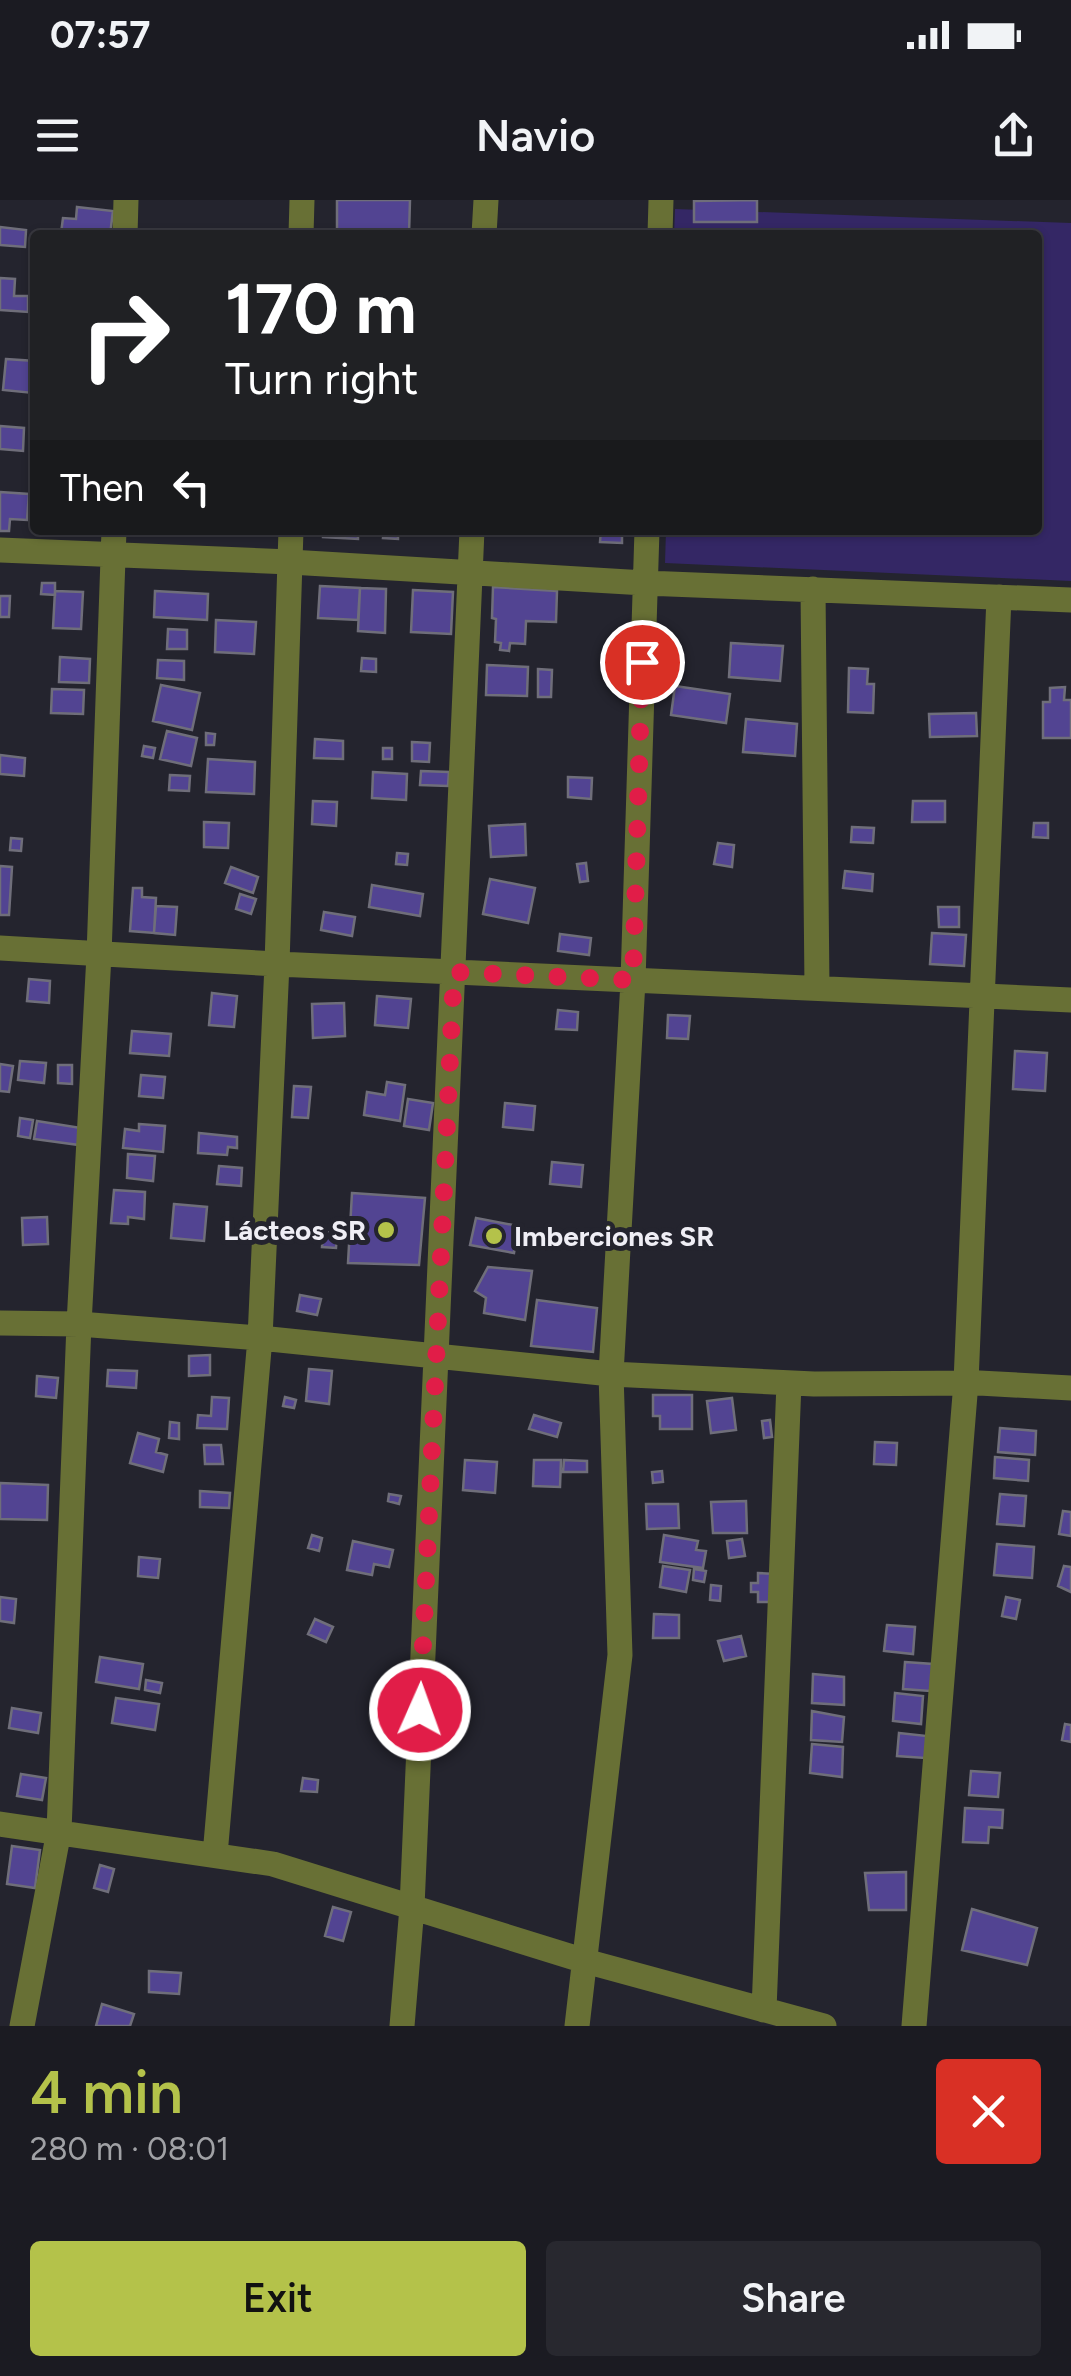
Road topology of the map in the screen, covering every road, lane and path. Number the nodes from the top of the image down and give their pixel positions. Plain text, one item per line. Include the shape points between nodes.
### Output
1 (126, 200) edge
2 (302, 200) edge
3 (486, 200) edge
4 (661, 200) edge
5 (125, 230) edge
6 (301, 230) edge
7 (484, 230) edge
8 (660, 230) edge
9 (291, 535) edge
10 (472, 535) edge
11 (647, 535) edge
12 (114, 542) edge
13 (0, 550) edge
14 (290, 562) junction
15 (470, 571) junction
16 (645, 583) junction
17 (813, 590) junction
18 (999, 597) junction
19 (1071, 600) edge
20 (0, 948) edge
21 (99, 955) junction
22 (277, 964) junction
23 (454, 972) junction
24 (633, 980) junction
25 (817, 988) junction
26 (982, 995) junction
27 (1071, 1000) edge
28 (0, 1324) edge
29 (79, 1324) junction
30 (260, 1338) junction
31 (434, 1356) junction
32 (611, 1374) junction
33 (966, 1382) junction
34 (788, 1383) junction
35 (1071, 1388) edge
36 (0, 1824) edge
37 (59, 1831) junction
38 (215, 1855) junction
39 (412, 1907) junction
40 (585, 1961) junction
41 (764, 2010) junction
42 (22, 2026) edge
43 (402, 2026) edge
44 (578, 2026) edge
45 (824, 2026) edge
46 (914, 2026) edge

1 - 5 street
2 - 6 street
3 - 7 street
4 - 8 street
9 - 14 street
10 - 15 street
11 - 16 street
12 - 13 street
12 - 14 street
12 - 21 street
14 - 15 street
14 - 22 street
15 - 16 street
15 - 23 street
16 - 17 street
16 - 24 street
17 - 18 street
17 - 25 street
18 - 19 street
18 - 26 street
20 - 21 street
21 - 22 street
21 - 29 street
22 - 23 street
22 - 30 street
23 - 24 street
23 - 31 street
24 - 25 street
24 - 32 street
25 - 26 street
26 - 27 street
26 - 33 street
28 - 29 street
29 - 30 street
29 - 37 street
30 - 31 street
30 - 38 street
31 - 32 street
31 - 39 street
32 - 34 street
32 - 40 street via 620,1655
33 - 34 street
33 - 35 street
33 - 46 street
34 - 41 street
36 - 37 street
37 - 38 street
37 - 42 street
38 - 39 street via 273,1864
39 - 40 street
39 - 43 street
40 - 41 street
40 - 44 street
41 - 45 street

